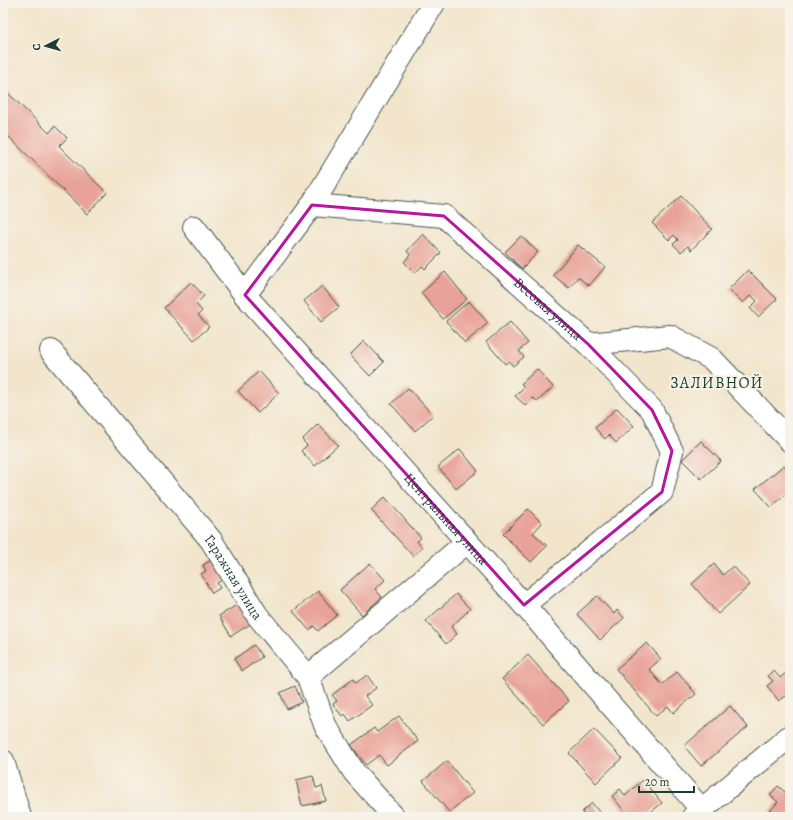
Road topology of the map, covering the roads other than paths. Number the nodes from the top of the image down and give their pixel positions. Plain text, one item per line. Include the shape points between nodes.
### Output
1 (434, 3) edge
2 (312, 205) junction
3 (194, 227) dead end
4 (246, 295) junction
5 (588, 344) junction
6 (51, 351) dead end
7 (790, 441) edge
8 (467, 542) junction
9 (524, 605) junction
10 (308, 677) junction
11 (790, 736) edge
12 (3, 761) edge
13 (697, 814) edge
14 (20, 817) edge
15 (394, 817) edge

1 - 2 street
2 - 4 street
2 - 5 street, Весовая улица via 444,216
3 - 4 street, Центральная улица
4 - 8 street, Центральная улица
5 - 7 street, Весовая улица via 670,336 712,359
5 - 9 street via 652,410 672,451 662,492
6 - 10 street, Гаражная улица via 211,540 257,615
8 - 9 street, Центральная улица
8 - 10 street
9 - 13 street, Центральная улица
10 - 15 street, Гаражная улица via 325,725 354,772
11 - 13 street
12 - 14 street

